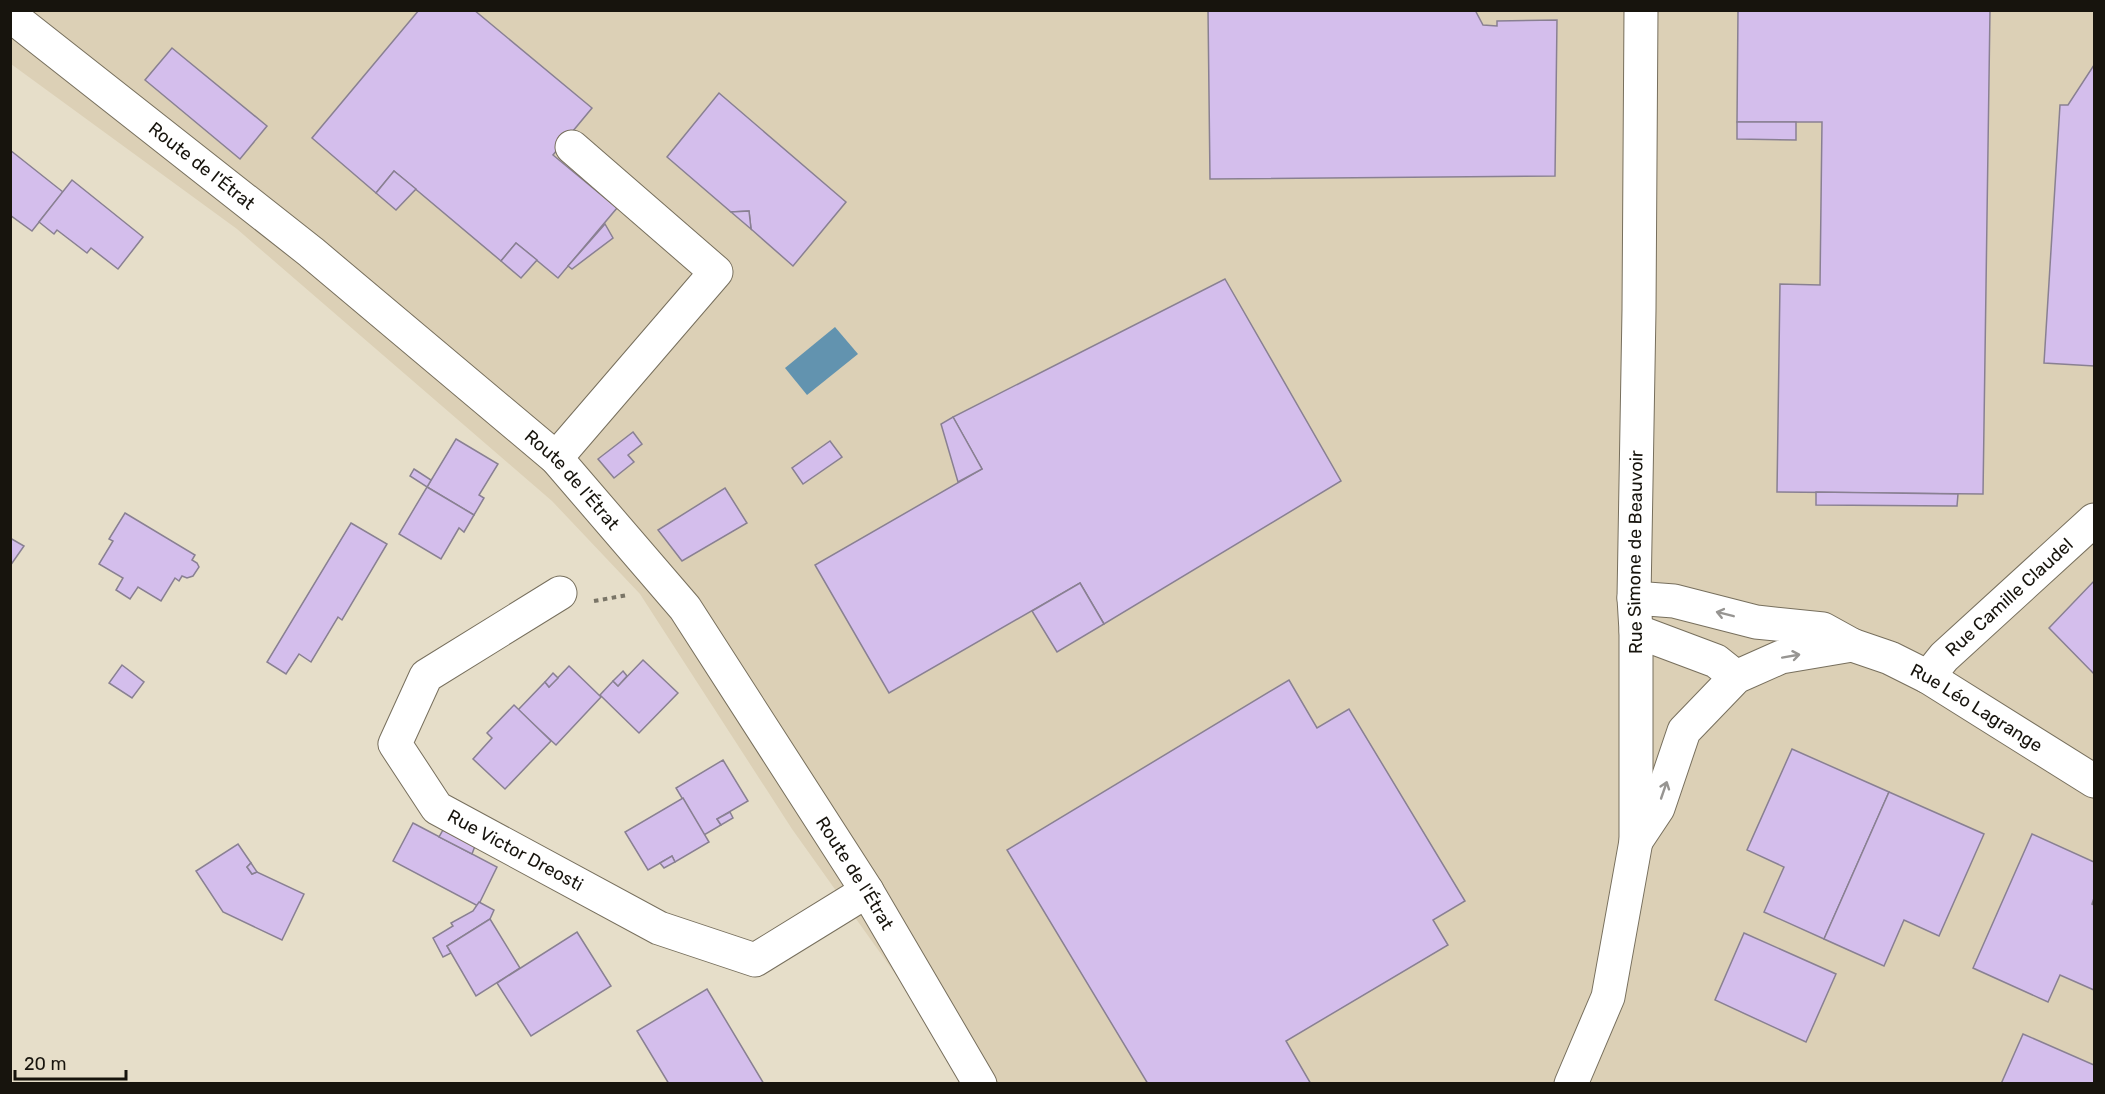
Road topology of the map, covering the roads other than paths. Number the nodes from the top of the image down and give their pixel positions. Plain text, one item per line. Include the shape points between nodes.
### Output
1 (1641, 10) edge
2 (13, 22) edge
3 (572, 147) dead end
4 (556, 458) junction
5 (2094, 520) edge
6 (560, 592) dead end
7 (1634, 598) junction
8 (1636, 632) junction
9 (1852, 645) junction
10 (1736, 677) junction
11 (1928, 677) junction
12 (2094, 781) edge
13 (1636, 841) junction
14 (867, 891) junction
15 (980, 1083) edge
16 (1571, 1083) edge

1 - 7 main road, Rue Simone de Beauvoir
2 - 4 main road, Route de l'Étrat via 311,252
3 - 4 main road via 716,272
4 - 14 main road, Route de l'Étrat via 685,608
5 - 11 main road, Rue Camille Claudel via 1944,657
6 - 14 main road, Rue Victor Dreosti via 426,676 395,744 437,808 659,928 755,960
7 - 8 main road, Rue Simone de Beauvoir
9 -> 7 main road, Rue Léo Lagrange via 1823,629 1756,622 1674,601
8 - 10 main road via 1716,661
8 - 13 main road, Rue Simone de Beauvoir
10 -> 9 main road, Rue Léo Lagrange via 1781,657
9 - 11 main road, Rue Léo Lagrange
13 -> 10 main road, Rue Léo Lagrange via 1658,808 1684,732
11 - 12 main road, Rue Léo Lagrange
13 - 16 main road, Rue Simone de Beauvoir via 1608,996
14 - 15 main road, Route de l'Étrat

